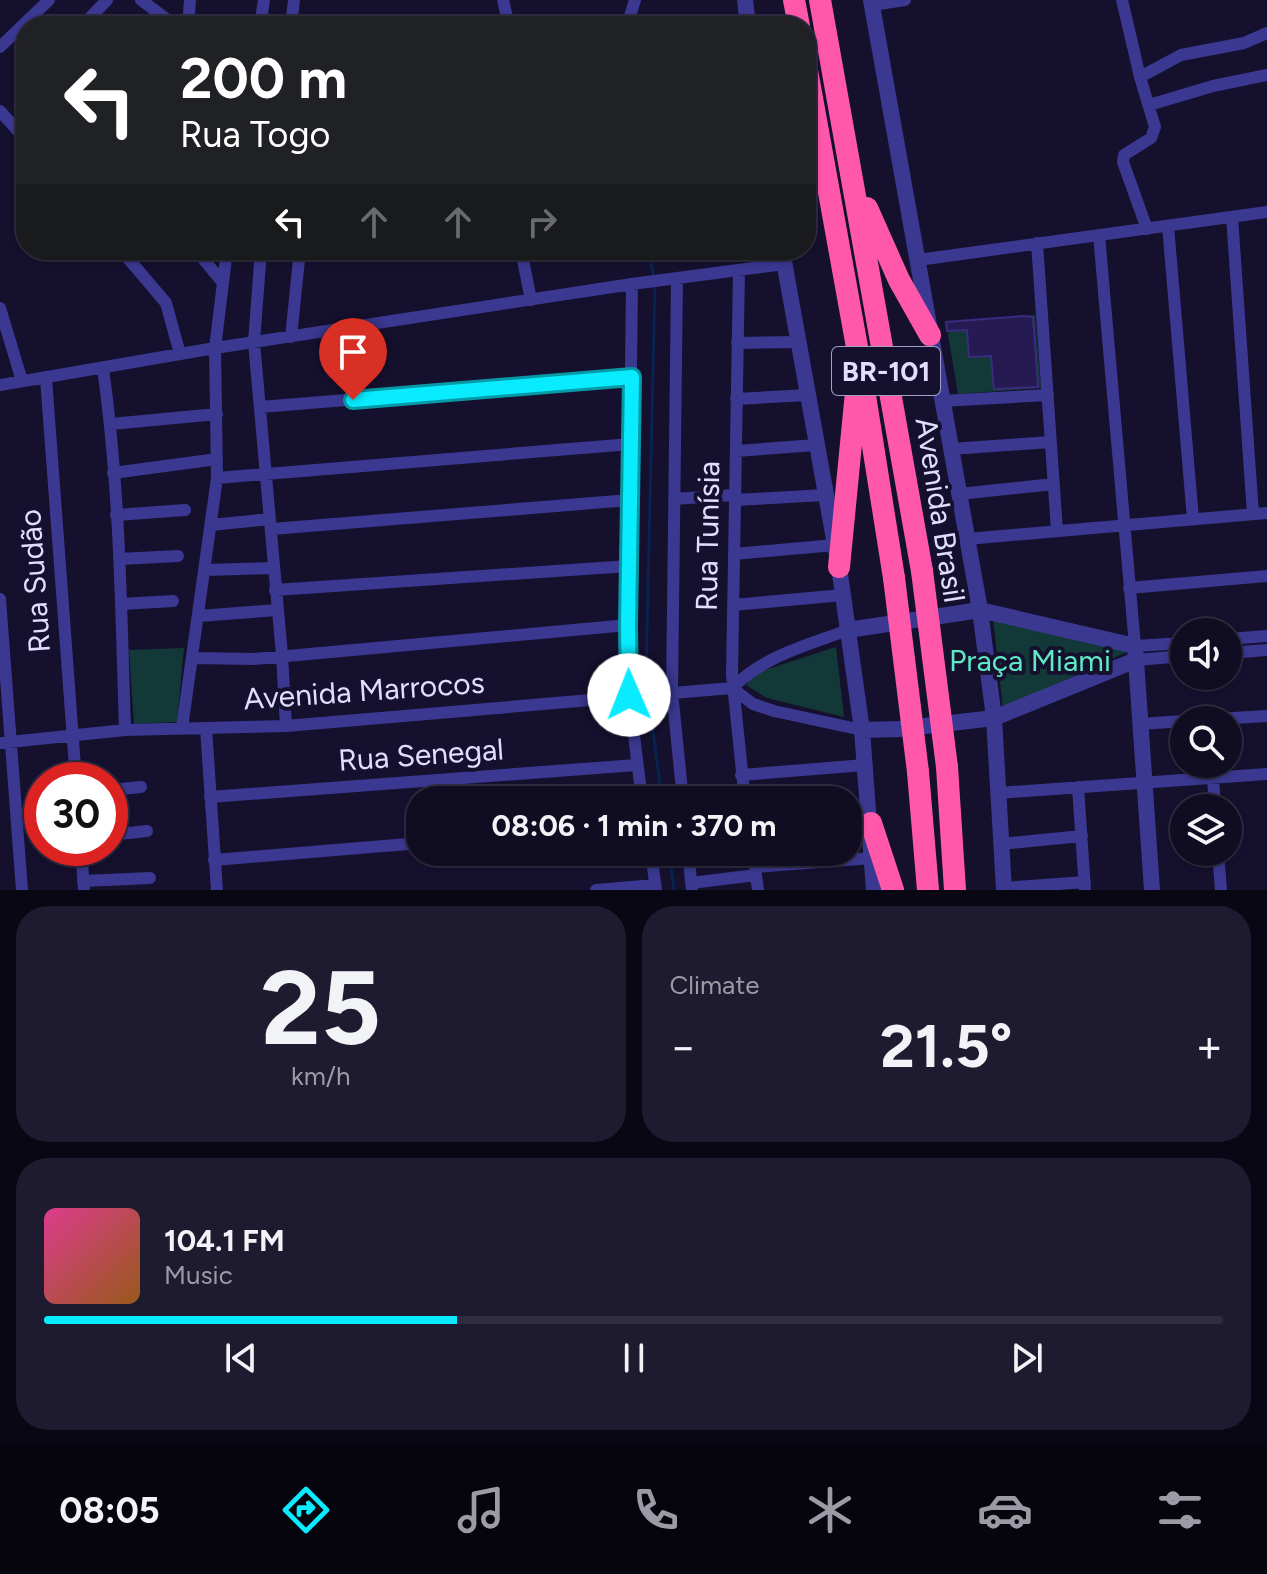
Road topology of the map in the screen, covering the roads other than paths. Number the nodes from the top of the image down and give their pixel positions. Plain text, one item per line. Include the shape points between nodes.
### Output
1 (49, 0) edge
2 (107, 0) edge
3 (141, 0) edge
4 (820, 0) edge
5 (905, 0) edge
6 (1122, 0) edge
7 (872, 2) edge
8 (159, 14) joint
9 (32, 16) edge
10 (92, 16) edge
11 (162, 16) edge
12 (16, 32) edge
13 (1267, 33) edge
14 (0, 47) edge
15 (1267, 75) edge
16 (1140, 77) junction
17 (1149, 105) junction
18 (0, 111) edge
19 (816, 120) edge
20 (16, 129) edge
21 (850, 170) junction
22 (1267, 212) edge
23 (1232, 217) junction
24 (1168, 226) junction
25 (1147, 229) junction
26 (1099, 235) junction
27 (1037, 243) junction
28 (129, 260) edge
29 (204, 260) edge
30 (226, 260) edge
31 (260, 260) edge
32 (299, 260) edge
33 (523, 260) edge
34 (774, 260) edge
35 (784, 260) edge
36 (918, 260) junction
37 (739, 271) junction
38 (677, 279) junction
39 (223, 283) junction
40 (632, 284) junction
41 (531, 300) junction
42 (0, 308) edge
43 (930, 335) junction
44 (291, 337) junction
45 (254, 342) junction
46 (799, 342) junction
47 (737, 343) junction
48 (215, 348) junction
49 (180, 354) junction
50 (859, 358) junction
51 (103, 369) junction
52 (632, 377) junction
53 (46, 378) junction
54 (22, 381) junction
55 (0, 385) edge
56 (808, 395) junction
57 (1048, 395) junction
58 (736, 399) junction
59 (942, 401) junction
60 (260, 407) junction
61 (217, 414) junction
62 (111, 424) junction
63 (1050, 442) junction
64 (631, 444) junction
65 (816, 445) junction
66 (951, 449) junction
67 (736, 451) junction
68 (217, 459) junction
69 (265, 472) junction
70 (113, 473) junction
71 (217, 478) junction
72 (1054, 484) junction
73 (959, 494) junction
74 (825, 495) junction
75 (734, 497) junction
76 (674, 499) junction
77 (630, 500) junction
78 (185, 510) dead end
79 (1267, 513) edge
80 (1253, 514) junction
81 (116, 515) junction
82 (1193, 519) junction
83 (271, 524) junction
84 (211, 525) junction
85 (1124, 525) junction
86 (1057, 531) junction
87 (967, 539) junction
88 (734, 554) junction
89 (178, 556) dead end
90 (837, 556) junction
91 (119, 559) junction
92 (629, 566) junction
93 (273, 568) junction
94 (204, 570) junction
95 (1267, 576) edge
96 (1129, 588) junction
97 (275, 590) junction
98 (843, 595) junction
99 (0, 599) edge
100 (173, 601) dead end
101 (122, 604) junction
102 (733, 605) junction
103 (277, 610) junction
104 (980, 610) junction
105 (199, 616) junction
106 (628, 625) junction
107 (848, 630) junction
108 (1267, 636) edge
109 (1242, 638) edge
110 (1170, 646) edge
111 (1267, 650) edge
112 (1242, 652) edge
113 (1136, 653) junction
114 (282, 655) junction
115 (1170, 655) edge
116 (194, 658) junction
117 (732, 688) junction
118 (668, 692) junction
119 (634, 695) junction
120 (1267, 716) edge
121 (1242, 717) edge
122 (994, 718) junction
123 (1170, 722) edge
124 (1140, 724) junction
125 (286, 726) junction
126 (182, 728) junction
127 (206, 728) junction
128 (125, 730) junction
129 (862, 730) junction
130 (71, 735) junction
131 (5, 742) edge
132 (74, 762) edge
133 (636, 765) junction
134 (865, 765) junction
135 (1267, 774) edge
136 (741, 775) junction
137 (1242, 776) edge
138 (1213, 778) joint
139 (1144, 783) junction
140 (640, 786) edge
141 (681, 786) edge
142 (743, 786) edge
143 (141, 787) dead end
144 (1078, 787) junction
145 (128, 788) edge
146 (998, 793) junction
147 (1214, 794) edge
148 (210, 797) junction
149 (862, 816) edge
150 (870, 817) junction
151 (147, 831) dead end
152 (128, 833) edge
153 (1082, 836) junction
154 (406, 844) edge
155 (1001, 844) junction
156 (872, 858) junction
157 (214, 860) junction
158 (82, 866) edge
159 (653, 866) edge
160 (689, 866) edge
161 (755, 866) edge
162 (1219, 866) edge
163 (756, 871) junction
164 (150, 878) dead end
165 (84, 886) edge
166 (1085, 886) edge
167 (691, 887) edge
168 (655, 888) edge
169 (1004, 889) edge
170 (22, 890) edge
171 (217, 890) edge
172 (596, 890) edge
173 (758, 890) edge
174 (874, 890) edge
175 (893, 890) edge
176 (928, 890) edge
177 (955, 890) edge
178 (1152, 890) edge
179 (1221, 890) edge

1 - 9 street
2 - 10 street
3 - 8 street
4 - 21 highway, Avenida Brasil / BR-101
5 - 7 street
6 - 16 street
7 - 36 street, Avenida Brasil
8 - 11 street
12 - 14 street
13 - 16 street via 1181,55
15 - 17 street
16 - 17 street
17 - 25 street via 1155,134 1128,150 1123,162
18 - 20 street
19 - 50 highway, Avenida Brasil / BR-101
21 - 43 highway
21 - 177 highway, Avenida Brasil / BR-101, bridge via 922,571 947,767
22 - 23 street
23 - 24 street
23 - 80 street
24 - 25 street
24 - 82 street
25 - 26 street
26 - 27 street
26 - 85 street
27 - 36 street
27 - 57 street
28 - 49 street via 166,303
29 - 39 street
30 - 39 street
31 - 45 street
32 - 44 street
33 - 41 street
34 - 37 street
35 - 46 street
36 - 43 street, Avenida Brasil
37 - 38 street
37 - 47 street, Rua Tunísia
38 - 40 street
38 - 76 street
39 - 48 street
40 - 41 street
40 - 52 street
41 - 44 street
42 - 54 street
43 - 59 street, Avenida Brasil
44 - 45 street
45 - 48 street
45 - 60 street
46 - 47 street
46 - 56 street
47 - 58 street, Rua Tunísia
48 - 49 street
48 - 61 street
49 - 51 street
50 - 90 highway
50 - 176 highway, Avenida Brasil / BR-101, bridge via 894,578
51 - 53 street
51 - 62 street
52 - 60 street
52 - 64 street
53 - 54 street
53 - 130 street, Rua Sudão
54 - 55 street
56 - 58 street
56 - 65 street
57 - 59 street
57 - 63 street
58 - 67 street, Rua Tunísia
59 - 66 street, Avenida Brasil
60 - 69 street
61 - 62 street
61 - 68 street
62 - 70 street
63 - 66 street
63 - 72 street
64 - 69 street
64 - 77 street
65 - 67 street
65 - 74 street
66 - 73 street, Avenida Brasil
67 - 75 street, Rua Tunísia
68 - 70 street
68 - 71 street
69 - 71 street
69 - 83 street
70 - 81 street
71 - 84 street
72 - 73 street
72 - 86 street
73 - 87 street, Avenida Brasil
74 - 75 street
74 - 90 street
75 - 76 street
75 - 88 street, Rua Tunísia
76 - 118 street
77 - 83 street
77 - 92 street
78 - 81 street
79 - 80 street
80 - 82 street
81 - 91 street
82 - 85 street
83 - 84 street
83 - 93 street
84 - 94 street
85 - 86 street
85 - 96 street
86 - 87 street
87 - 104 street, Avenida Brasil
88 - 90 street
88 - 102 street, Rua Tunísia
89 - 91 street
90 - 98 street
91 - 101 street
92 - 97 street
92 - 106 street
93 - 94 street
93 - 97 street
94 - 105 street
95 - 96 street
96 - 113 street
97 - 103 street
98 - 102 street
98 - 107 street
99 - 131 street
100 - 101 street
101 - 128 street
102 - 117 street, Rua Tunísia
103 - 105 street
103 - 114 street
104 - 107 street
104 - 113 street
104 - 122 street, Avenida Brasil
105 - 116 street
106 - 114 street
106 - 119 street
107 - 117 street via 769,660
107 - 129 street
108 - 109 street
110 - 113 street
111 - 112 street
113 - 115 street
113 - 122 street
113 - 124 street
114 - 116 street
114 - 125 street
116 - 126 street
117 - 118 street, Avenida Marrocos
117 - 129 street via 774,711
117 - 136 street, Rua Tunísia
118 - 119 street, Avenida Marrocos
118 - 141 street
119 - 125 street, Avenida Marrocos
119 - 133 street
120 - 121 street
122 - 129 street
122 - 146 street, Avenida Brasil
123 - 124 street
124 - 139 street
125 - 127 street, Avenida Marrocos
126 - 127 street, Avenida Marrocos
126 - 128 street, Avenida Marrocos
127 - 148 street
128 - 130 street, Avenida Marrocos
129 - 134 street
130 - 131 street, Avenida Marrocos
130 - 132 street, Rua Sudão
131 - 170 street
133 - 140 street
133 - 148 street, Rua Senegal
134 - 136 street
134 - 150 street
135 - 137 street
136 - 142 street, Rua Tunísia
138 - 139 street
138 - 147 street
139 - 144 street
139 - 178 street
143 - 145 street
144 - 146 street
144 - 153 street
146 - 155 street, Avenida Brasil
148 - 157 street
149 - 150 street
150 - 156 street
150 - 175 highway
151 - 152 street
153 - 155 street
153 - 166 street
154 - 157 street
155 - 169 street, Avenida Brasil
156 - 163 street
156 - 174 street
157 - 171 street
158 - 165 street
159 - 168 street
160 - 167 street
161 - 163 street
162 - 179 street
163 - 167 street
163 - 173 street
164 - 165 street
166 - 169 street
168 - 172 street

